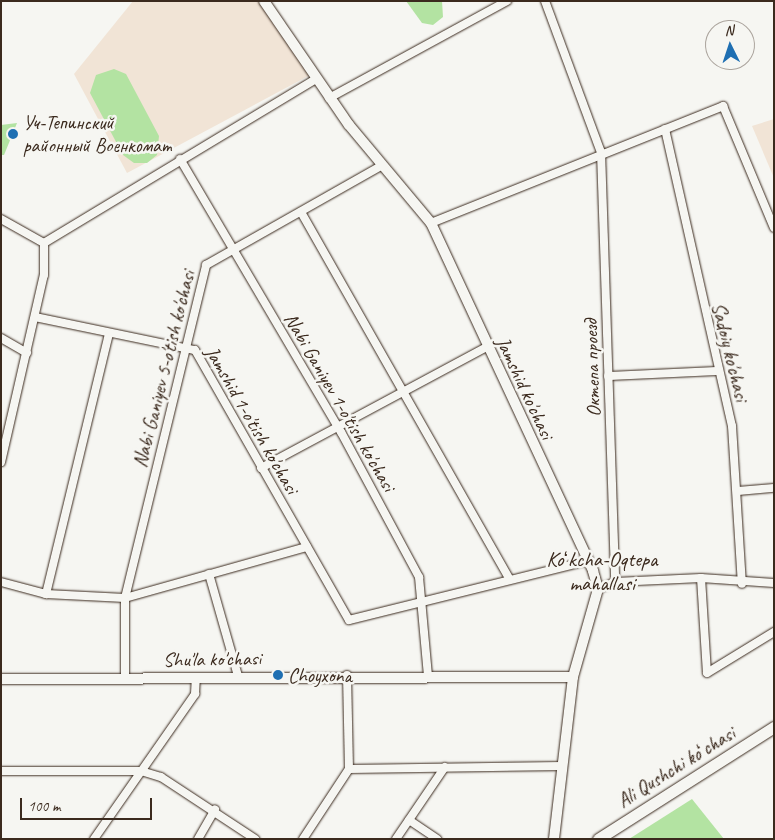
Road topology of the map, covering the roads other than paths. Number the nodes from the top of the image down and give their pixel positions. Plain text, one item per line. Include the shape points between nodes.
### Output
1 (264, 1) edge
2 (507, 1) edge
3 (545, 1) edge
4 (316, 79) junction
5 (329, 98) junction
6 (665, 129) junction
7 (600, 152) junction
8 (180, 158) junction
9 (382, 166) junction
10 (301, 212) junction
11 (1, 219) edge
12 (431, 223) junction
13 (774, 228) edge
14 (44, 243) junction
15 (233, 249) junction
16 (35, 317) junction
17 (108, 334) junction
18 (1, 338) edge
19 (186, 346) junction
20 (487, 347) junction
21 (27, 353) junction
22 (718, 371) junction
23 (608, 376) junction
24 (404, 392) junction
25 (339, 428) junction
26 (3, 446) edge
27 (1, 462) edge
28 (261, 468) junction
29 (774, 488) edge
30 (738, 491) junction
31 (307, 546) junction
32 (588, 561) junction
33 (209, 574) junction
34 (509, 578) junction
35 (701, 578) junction
36 (1, 582) edge
37 (615, 582) junction
38 (774, 583) edge
39 (742, 584) junction
40 (598, 589) junction
41 (46, 594) junction
42 (124, 598) junction
43 (423, 602) junction
44 (774, 632) edge
45 (347, 675) junction
46 (428, 675) junction
47 (238, 676) junction
48 (196, 677) junction
49 (573, 677) junction
50 (125, 678) junction
51 (1, 679) edge
52 (774, 728) edge
53 (562, 766) junction
54 (445, 767) junction
55 (349, 769) junction
56 (1, 771) edge
57 (141, 771) junction
58 (215, 810) junction
59 (409, 820) junction
60 (94, 839) edge
61 (198, 839) edge
62 (255, 839) edge
63 (303, 839) edge
64 (396, 839) edge
65 (437, 839) edge
66 (554, 839) edge
67 (598, 839) edge

1 - 4 street, Jamshid ko'chasi
2 - 5 street
3 - 7 street, Октепа проезд
4 - 5 street, Jamshid ko'chasi
4 - 8 street
5 - 9 street, Jamshid ko'chasi
6 - 7 street
6 - 13 street via 723,106
6 - 22 street, Sadoiy ko'chasi
7 - 12 street
7 - 23 street, Октепа проезд
8 - 14 street
8 - 15 street, Nabi Ganiyev 1-o'tish ko'chasi
9 - 10 street, Nabi Ganiyev 5-o'tish ko'chasi
9 - 12 street, Jamshid ko'chasi
10 - 15 street, Nabi Ganiyev 5-o'tish ko'chasi
10 - 24 street
11 - 14 street
12 - 20 street, Jamshid ko'chasi
14 - 16 street
15 - 19 street, Nabi Ganiyev 5-o'tish ko'chasi via 206,265
15 - 25 street, Nabi Ganiyev 1-o'tish ko'chasi
16 - 17 street, Jamshid 1-o'tish ko'chasi
16 - 21 street
17 - 19 street, Jamshid 1-o'tish ko'chasi
17 - 41 street
18 - 21 street
19 - 28 street, Jamshid 1-o'tish ko'chasi via 195,350
19 - 42 street, Nabi Ganiyev 5-o'tish ko'chasi
20 - 24 street
20 - 32 street, Jamshid ko'chasi
21 - 26 street
22 - 23 street
22 - 30 street, Sadoiy ko'chasi via 732,426
23 - 37 street, Октепа проезд
24 - 25 street
24 - 34 street
25 - 28 street
25 - 43 street, Nabi Ganiyev 1-o'tish ko'chasi via 420,576
26 - 27 street
28 - 31 street, Jamshid 1-o'tish ko'chasi
29 - 30 street
30 - 39 street, Sadoiy ko'chasi
31 - 33 street
31 - 43 street, Jamshid 1-o'tish ko'chasi via 349,620
32 - 34 street
32 - 40 street, Jamshid ko'chasi
33 - 42 street
33 - 47 street
34 - 43 street
35 - 37 street
35 - 39 street
35 - 44 street via 707,673
36 - 41 street
37 - 40 street
38 - 39 street
40 - 49 street
41 - 42 street
42 - 50 street, Nabi Ganiyev 5-o'tish ko'chasi
43 - 46 street, Nabi Ganiyev 1-o'tish ko'chasi
45 - 46 street, Shu'la ko'chasi
45 - 47 street, Shu'la ko'chasi
45 - 55 street
46 - 49 street, Shu'la ko'chasi
47 - 48 street, Shu'la ko'chasi
48 - 50 street, Shu'la ko'chasi
48 - 57 street via 195,694
49 - 53 street
50 - 51 street, Shu'la ko'chasi
52 - 67 main road, Ali Qushchi koʻchasi
53 - 54 street
53 - 66 street
54 - 55 street
54 - 59 street
55 - 63 street
56 - 57 street
57 - 58 street via 161,777
57 - 60 street
58 - 61 street
58 - 62 street
59 - 64 street
59 - 65 street

